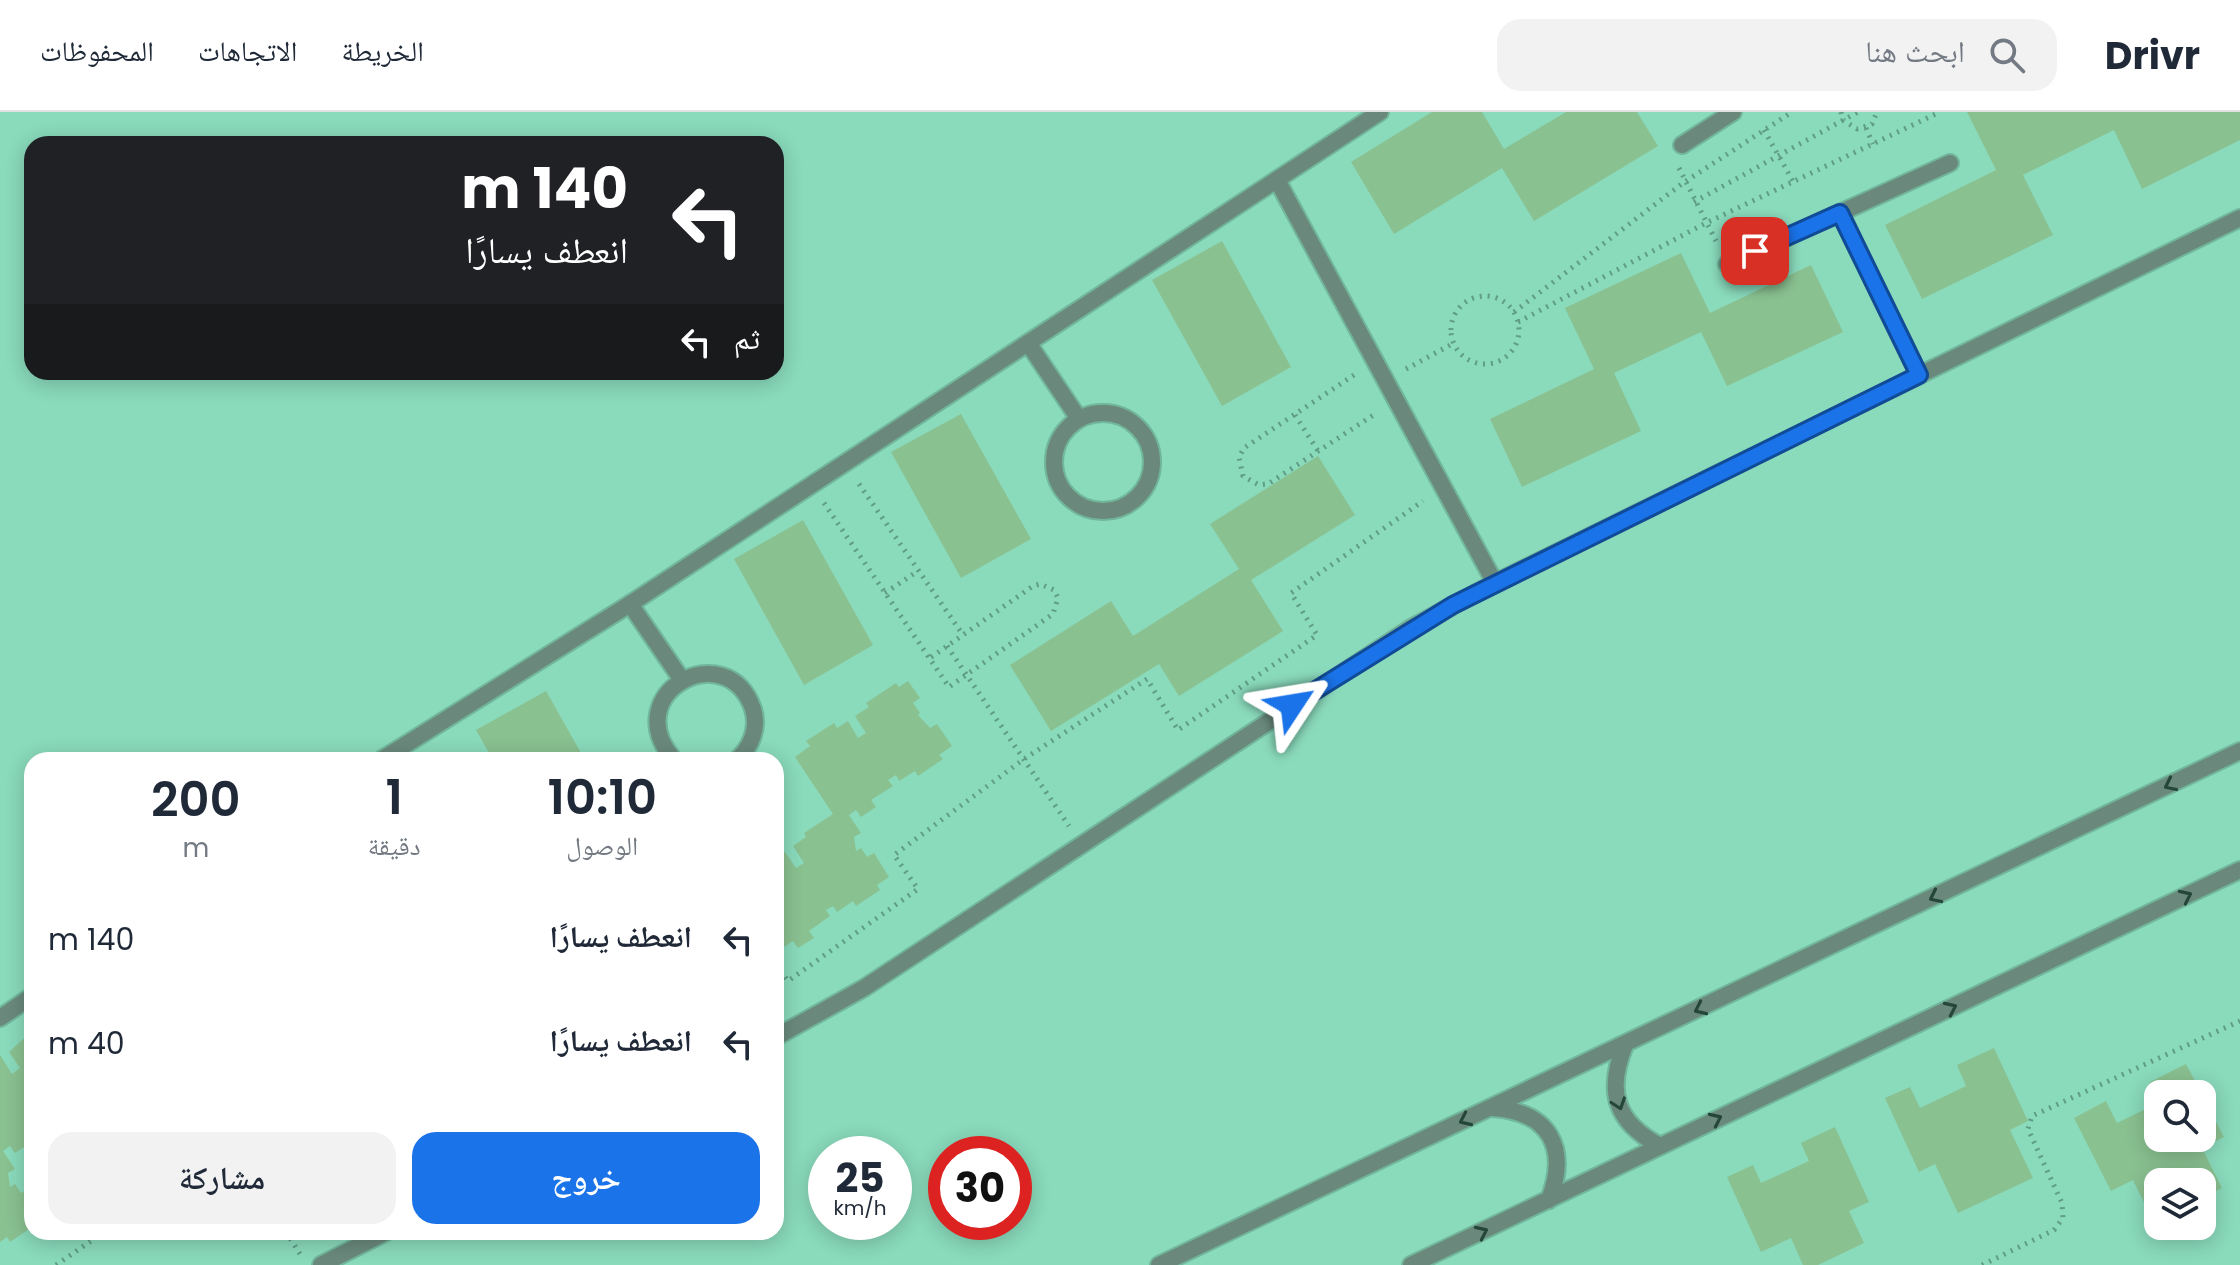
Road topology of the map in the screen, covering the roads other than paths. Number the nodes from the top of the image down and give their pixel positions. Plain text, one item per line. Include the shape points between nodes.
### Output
1 (1380, 112) edge
2 (1733, 112) edge
3 (1682, 145) road end
4 (1950, 163) dead end
5 (1277, 180) junction
6 (1840, 213) junction
7 (2240, 218) edge
8 (1727, 264) road end
9 (1028, 343) junction
10 (1919, 375) junction
11 (1079, 419) junction
12 (1495, 583) junction
13 (630, 604) junction
14 (682, 680) junction
15 (2240, 751) edge
16 (394, 752) edge
17 (667, 752) edge
18 (743, 752) edge
19 (2240, 870) edge
20 (24, 1002) edge
21 (0, 1018) edge
22 (784, 1033) edge
23 (1625, 1045) junction
24 (1491, 1108) junction
25 (1660, 1146) junction
26 (1549, 1200) junction
27 (370, 1240) edge
28 (321, 1265) edge
29 (1159, 1265) edge
30 (1411, 1265) edge

1 - 5 street
2 - 3 street
4 - 6 street
5 - 9 street
5 - 12 street
6 - 8 street
6 - 10 street
7 - 10 street
9 - 11 street
9 - 13 street
10 - 12 street
11 - 11 street via 1056,448 1054,468 1060,486 1090,510 1109,512 1128,505 1151,475 1147,438 1117,414
12 - 22 street via 1411,628 864,988
13 - 14 street
13 - 16 street
14 - 17 street via 667,692 659,709 657,728
14 - 18 street via 700,673 719,675 749,698 754,736
15 -> 23 street
25 -> 19 street
20 - 21 street
23 - 24 street
23 -> 25 street via 1615,1067 1619,1104 1638,1135
24 - 26 street via 1518,1110 1541,1124 1556,1147 1559,1174
24 -> 29 street
25 - 26 street
30 -> 26 street
27 - 28 street

